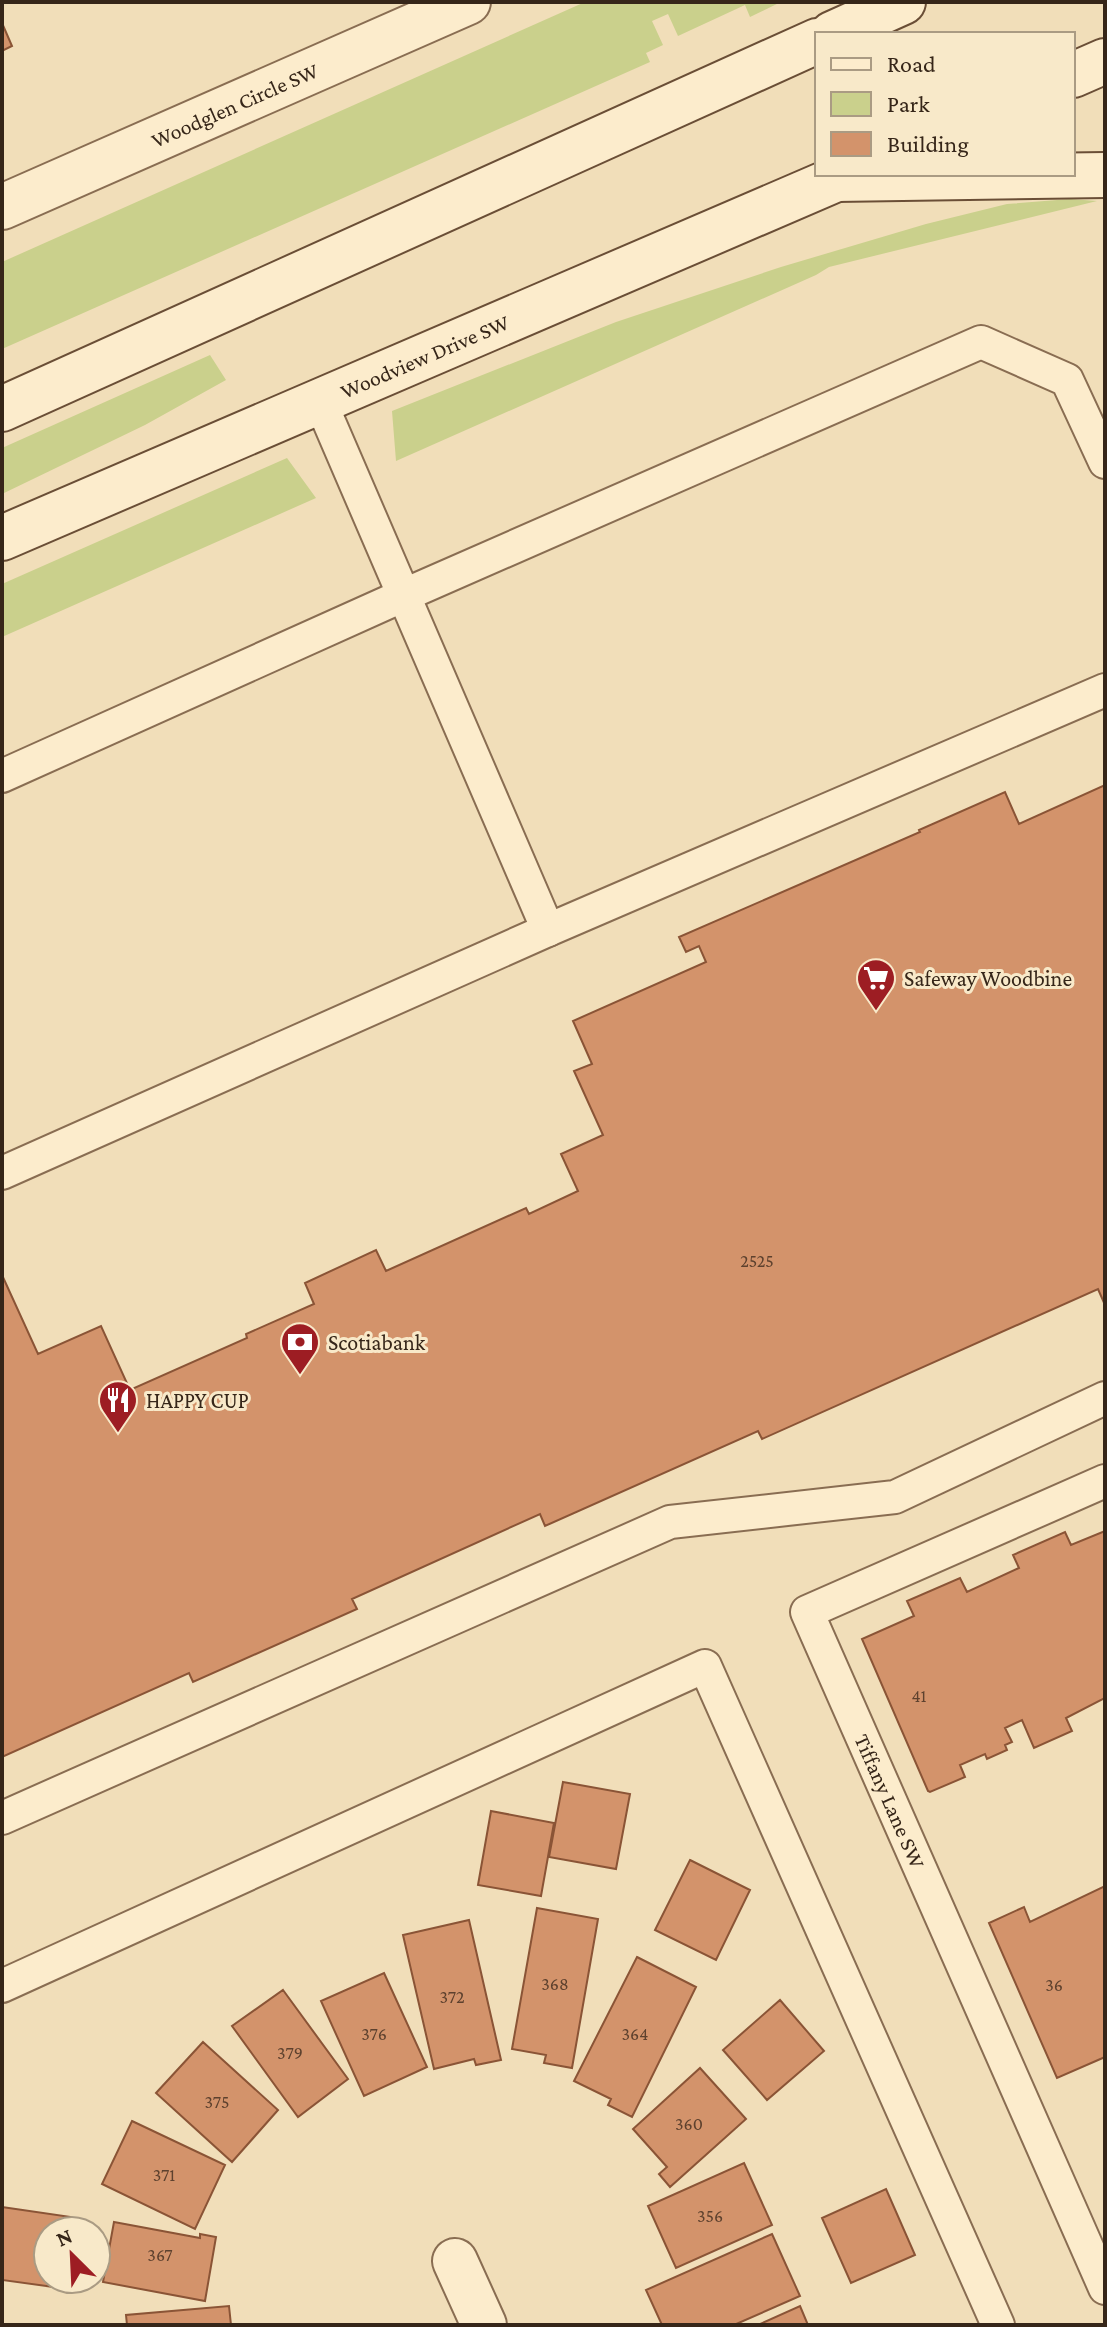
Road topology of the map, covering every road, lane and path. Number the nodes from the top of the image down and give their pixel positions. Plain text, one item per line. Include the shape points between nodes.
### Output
1 (468, 2) edge
2 (903, 2) edge
3 (836, 32) edge
4 (815, 42) edge
5 (1105, 61) edge
6 (1075, 74) edge
7 (1075, 175) edge
8 (1105, 175) edge
9 (974, 176) edge
10 (842, 177) edge
11 (2, 207) edge
12 (320, 401) junction
13 (2, 409) edge
14 (1105, 462) edge
15 (2, 538) edge
16 (402, 596) junction
17 (1105, 690) edge
18 (2, 776) edge
19 (548, 930) junction
20 (2, 1173) edge
21 (1105, 1398) edge
22 (1105, 1481) edge
23 (2, 1818) edge
24 (2, 1986) edge
25 (455, 2261) dead end
26 (1105, 2288) edge
27 (484, 2325) edge
28 (998, 2325) edge

1 - 11 street, Woodglen Circle SW
2 - 3 street
4 - 13 street
5 - 6 street
7 - 8 street
9 - 10 street
10 - 12 street, Woodview Drive SW
12 - 15 street, Woodview Drive SW
12 - 16 lane
14 - 16 lane via 1067,380 981,342
16 - 18 lane
16 - 19 lane
17 - 19 lane
19 - 20 lane
21 - 23 lane via 895,1497 670,1522
22 - 26 lane, Tiffany Lane SW via 807,1612
24 - 28 lane via 705,1666
25 - 27 street

